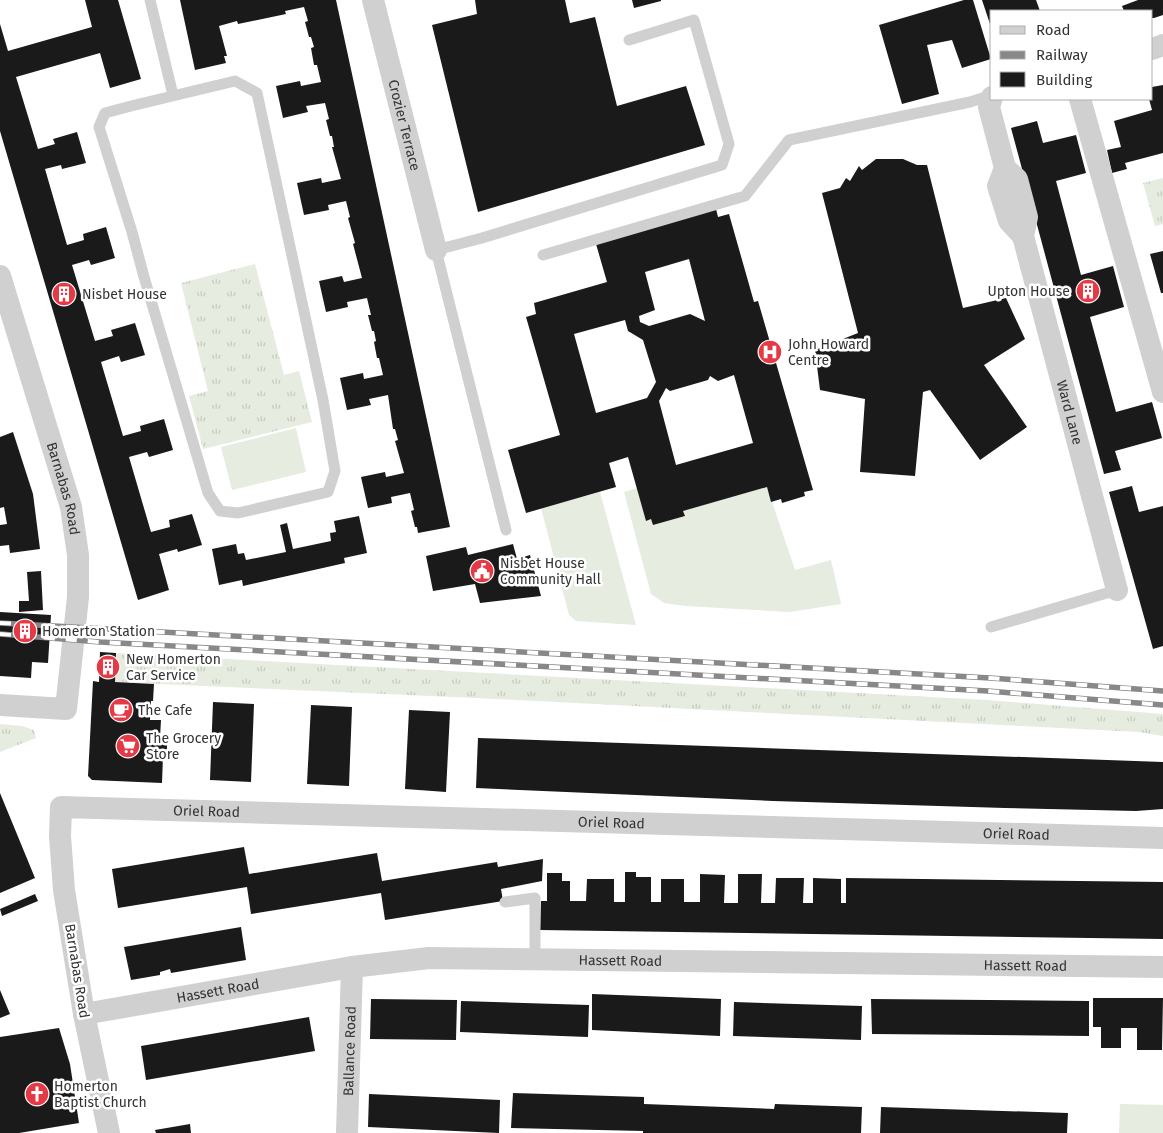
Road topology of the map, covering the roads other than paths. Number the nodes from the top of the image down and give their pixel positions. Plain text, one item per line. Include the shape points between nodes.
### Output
1 (150, 0) edge
2 (373, 0) edge
3 (629, 40) dead end
4 (173, 95) junction
5 (991, 100) edge
6 (1080, 100) edge
7 (436, 250) junction
8 (543, 255) dead end
9 (0, 276) edge
10 (1155, 331) edge
11 (1163, 392) edge
12 (506, 530) dead end
13 (1117, 590) joint
14 (991, 627) dead end
15 (0, 705) edge
16 (61, 807) joint
17 (1163, 838) edge
18 (505, 902) dead end
19 (535, 960) junction
20 (352, 967) junction
21 (1163, 967) edge
22 (84, 1014) junction
23 (109, 1133) edge
24 (347, 1133) edge

1 - 4 lane
2 - 7 street, Crozier Terrace
3 - 7 lane via 694,20 729,144 722,165
4 - 4 lane via 105,113 99,127 208,493 220,511 238,513 328,492 335,471 257,93 235,81
5 - 8 lane via 789,140 745,196
5 - 13 street, Ward Lane via 1005,168 998,186 1009,221 1023,236
6 - 10 street
7 - 12 lane
9 - 15 street, Barnabas Road via 71,507 78,555 78,597 66,709
10 - 11 street
13 - 14 lane
16 - 17 street, Oriel Road
16 - 22 street, Barnabas Road via 64,890
18 - 19 lane via 535,898
19 - 20 street, Hassett Road via 429,958
19 - 21 street, Hassett Road
20 - 22 street, Hassett Road
20 - 24 street, Ballance Road
22 - 23 street, Barnabas Road

